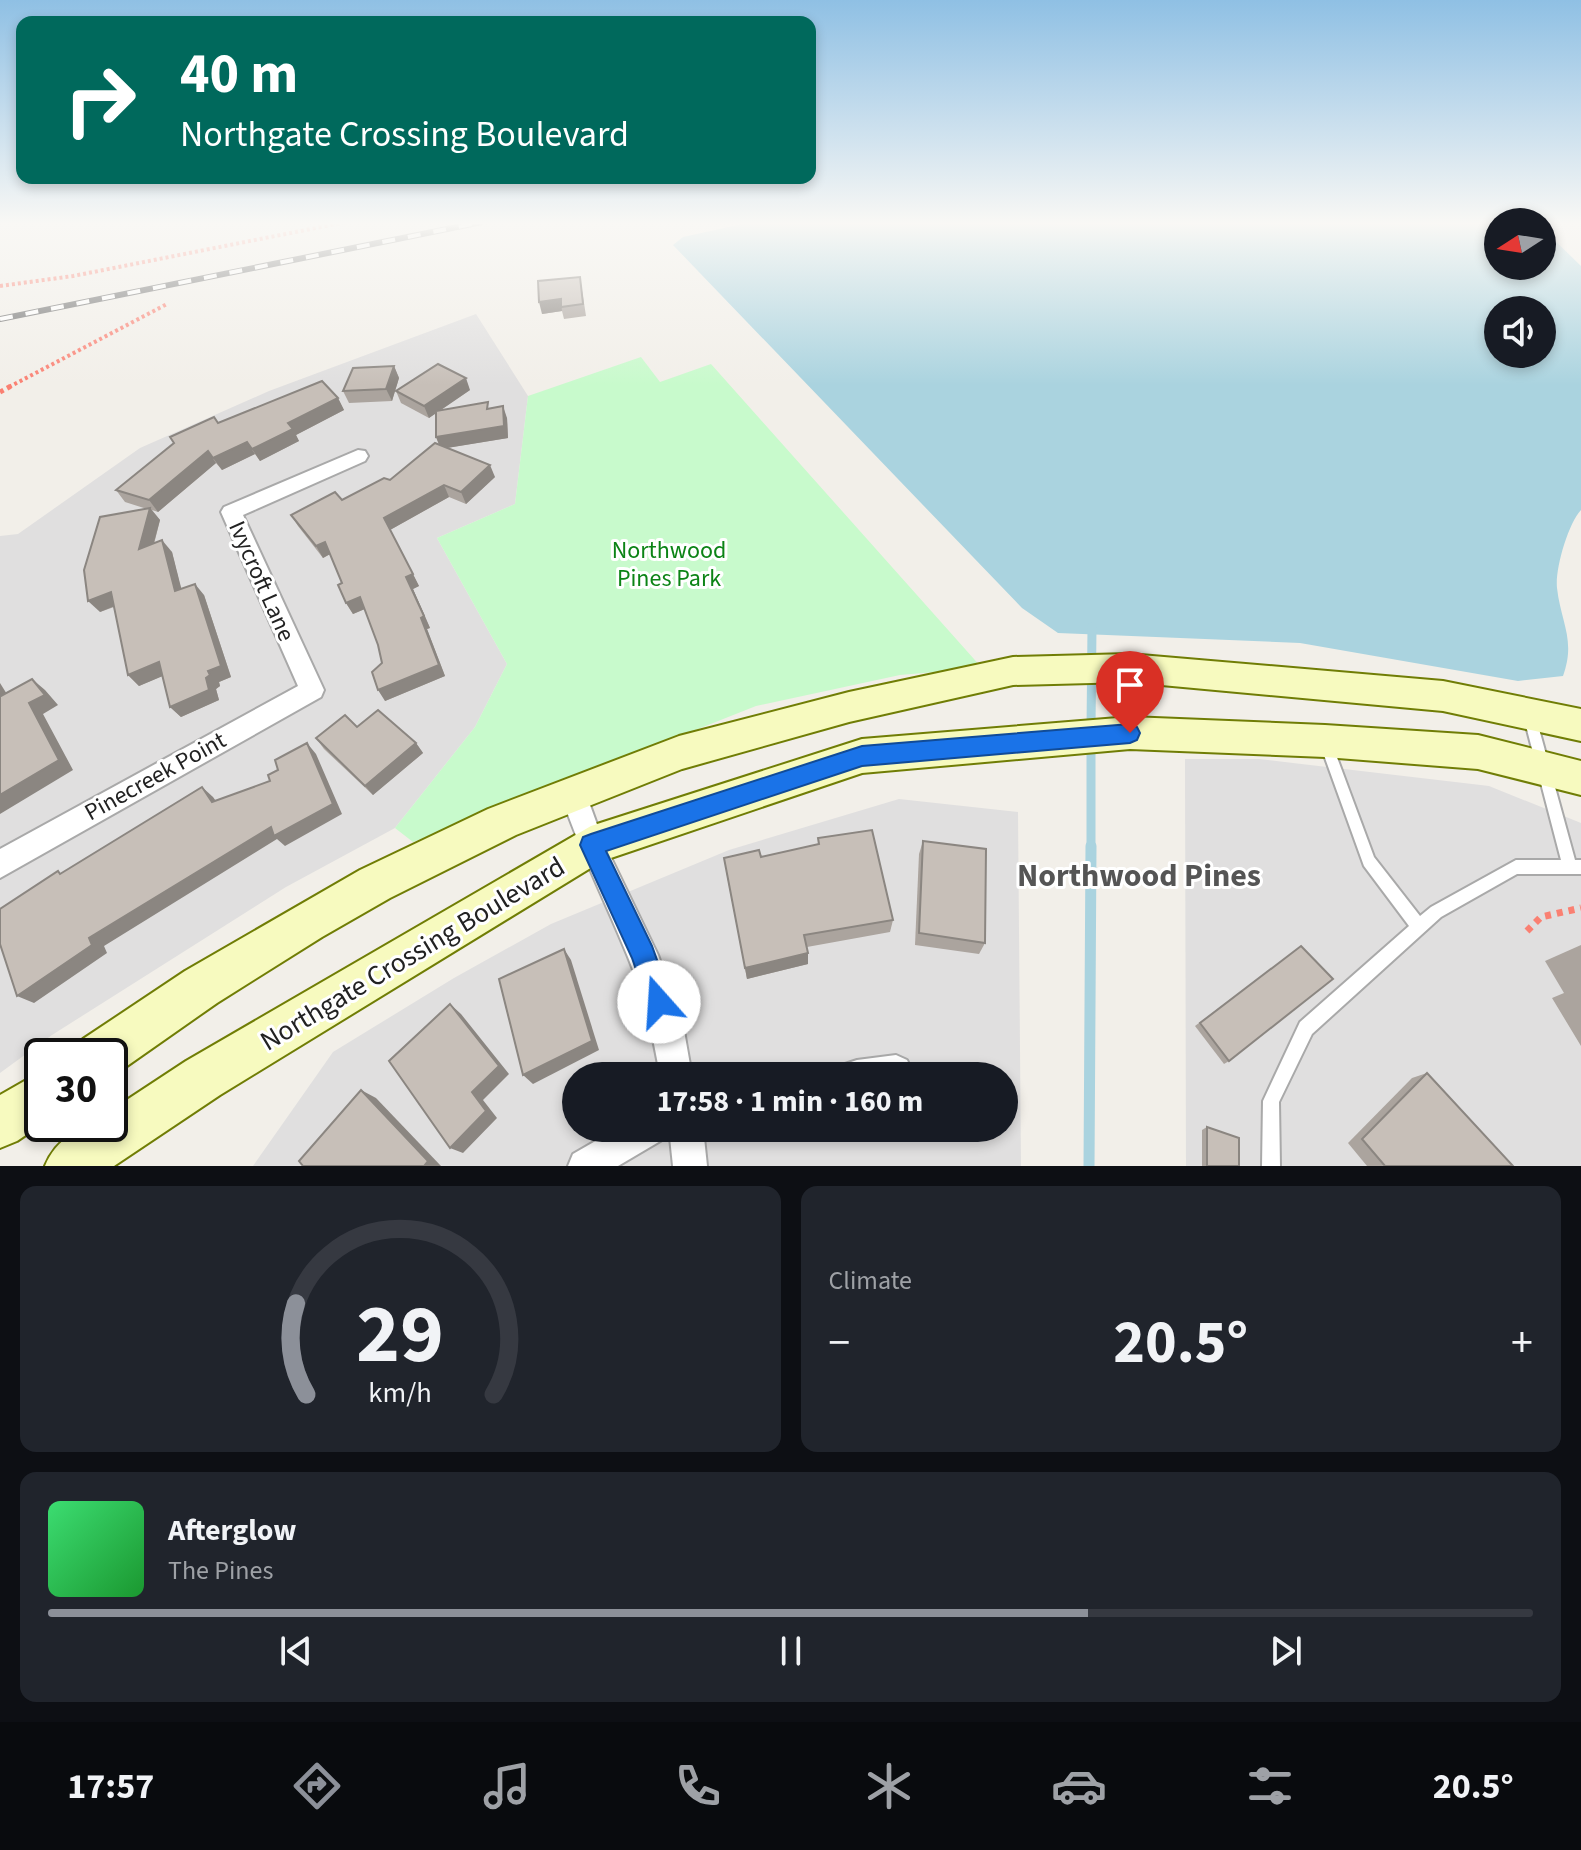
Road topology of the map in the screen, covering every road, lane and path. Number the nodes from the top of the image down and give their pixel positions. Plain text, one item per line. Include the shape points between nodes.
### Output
1 (70, 276) edge
2 (0, 286) edge
3 (167, 304) dead end
4 (0, 392) edge
5 (358, 456) dead end
6 (312, 690) joint
7 (1529, 713) junction
8 (1581, 725) edge
9 (1325, 741) junction
10 (1545, 769) junction
11 (1581, 778) edge
12 (573, 792) junction
13 (591, 845) junction
14 (0, 864) edge
15 (1576, 867) edge
16 (1581, 908) edge
17 (1419, 927) junction
18 (1527, 931) dead end
19 (126, 1038) edge
20 (674, 1062) edge
21 (24, 1107) edge
22 (0, 1124) edge
23 (626, 1142) edge
24 (687, 1142) edge
25 (70, 1166) edge
26 (585, 1166) edge
27 (690, 1166) edge
28 (1271, 1166) edge

1 - 2 path
3 - 4 path
5 - 6 street, Ivycroft Lane via 231,512
6 - 14 street, Pinecreek Point
7 - 8 street
7 - 10 lane
7 - 12 street via 1443,696 1129,668 1013,671 736,735
9 - 10 street, Northgate Crossing Boulevard via 1478,752
9 - 13 street, Northgate Crossing Boulevard via 1130,733 862,756
9 - 17 lane via 1369,861
10 - 11 street, Northgate Crossing Boulevard
10 - 15 lane
12 - 13 street
12 - 19 street via 375,884 201,987
13 - 20 street via 643,955
13 - 25 street, Northgate Crossing Boulevard via 203,1078
15 - 17 lane via 1516,867
16 - 18 path via 1541,917
17 - 28 lane via 1306,1028 1271,1101
21 - 22 street
23 - 26 street
24 - 27 street

